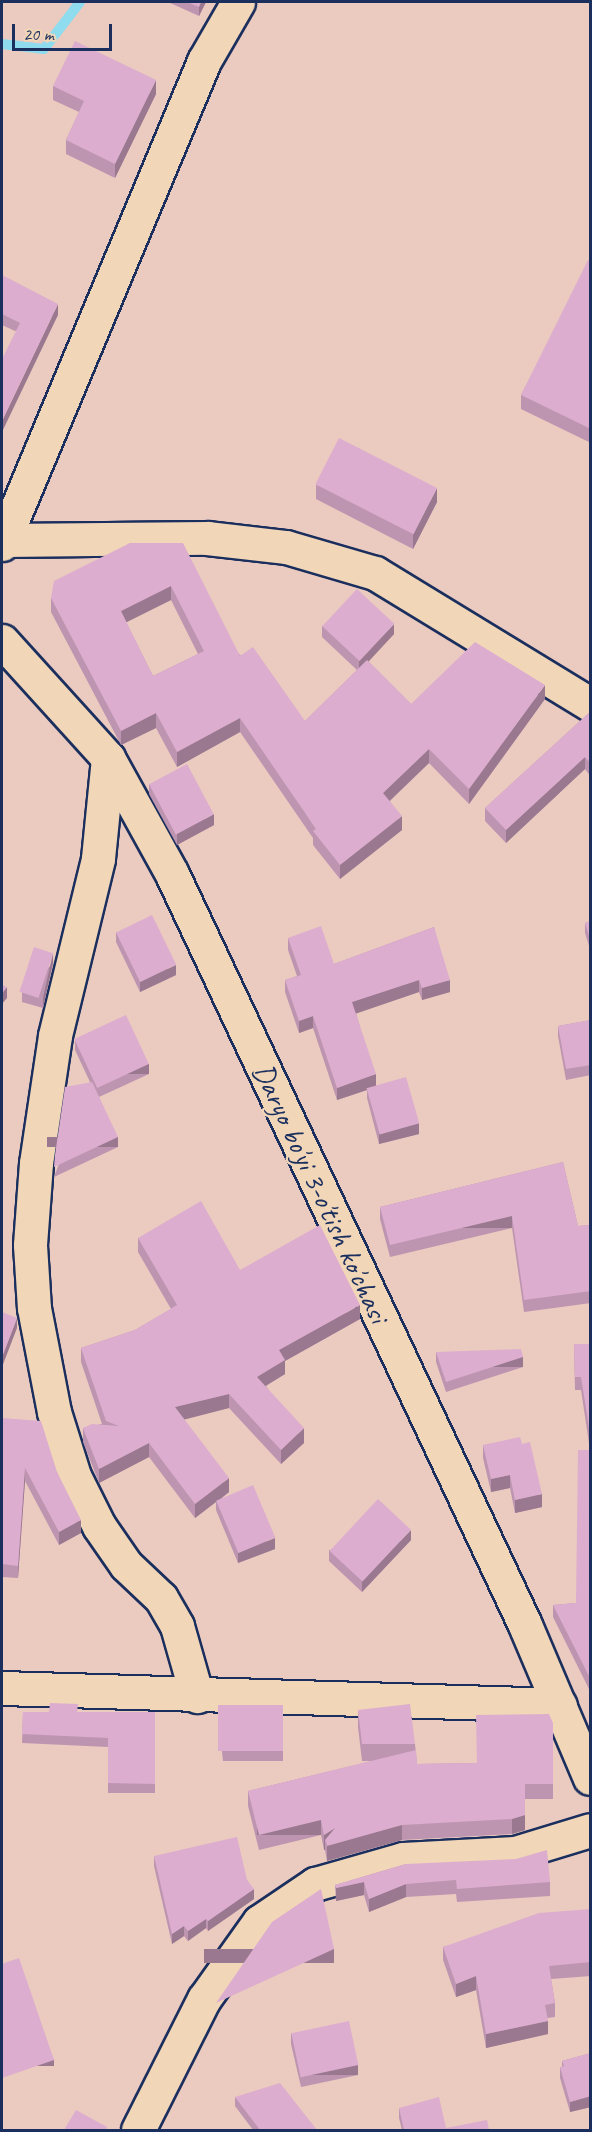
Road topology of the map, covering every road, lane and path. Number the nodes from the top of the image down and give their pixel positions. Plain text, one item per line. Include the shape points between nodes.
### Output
1 (238, 2) edge
2 (3, 542) edge
3 (2, 641) edge
4 (591, 704) edge
5 (108, 758) junction
6 (2, 1688) edge
7 (197, 1696) junction
8 (560, 1706) junction
9 (591, 1778) edge
10 (591, 1830) edge
11 (138, 2130) edge

1 - 2 street via 204,61
2 - 4 street via 207,538 286,547 375,573
3 - 5 street, Daryo bo'yi 3-o'tish ko'chasi
5 - 7 street via 98,859 55,1036 36,1163 30,1245 34,1308 54,1412 74,1476 99,1526 126,1565 161,1598 177,1626
5 - 8 street, Daryo bo'yi 3-o'tish ko'chasi via 177,885
6 - 7 street
7 - 8 street
8 - 9 street, Daryo bo'yi 3-o'tish ko'chasi
10 - 11 street via 515,1853 403,1859 315,1884 259,1922 204,1999

